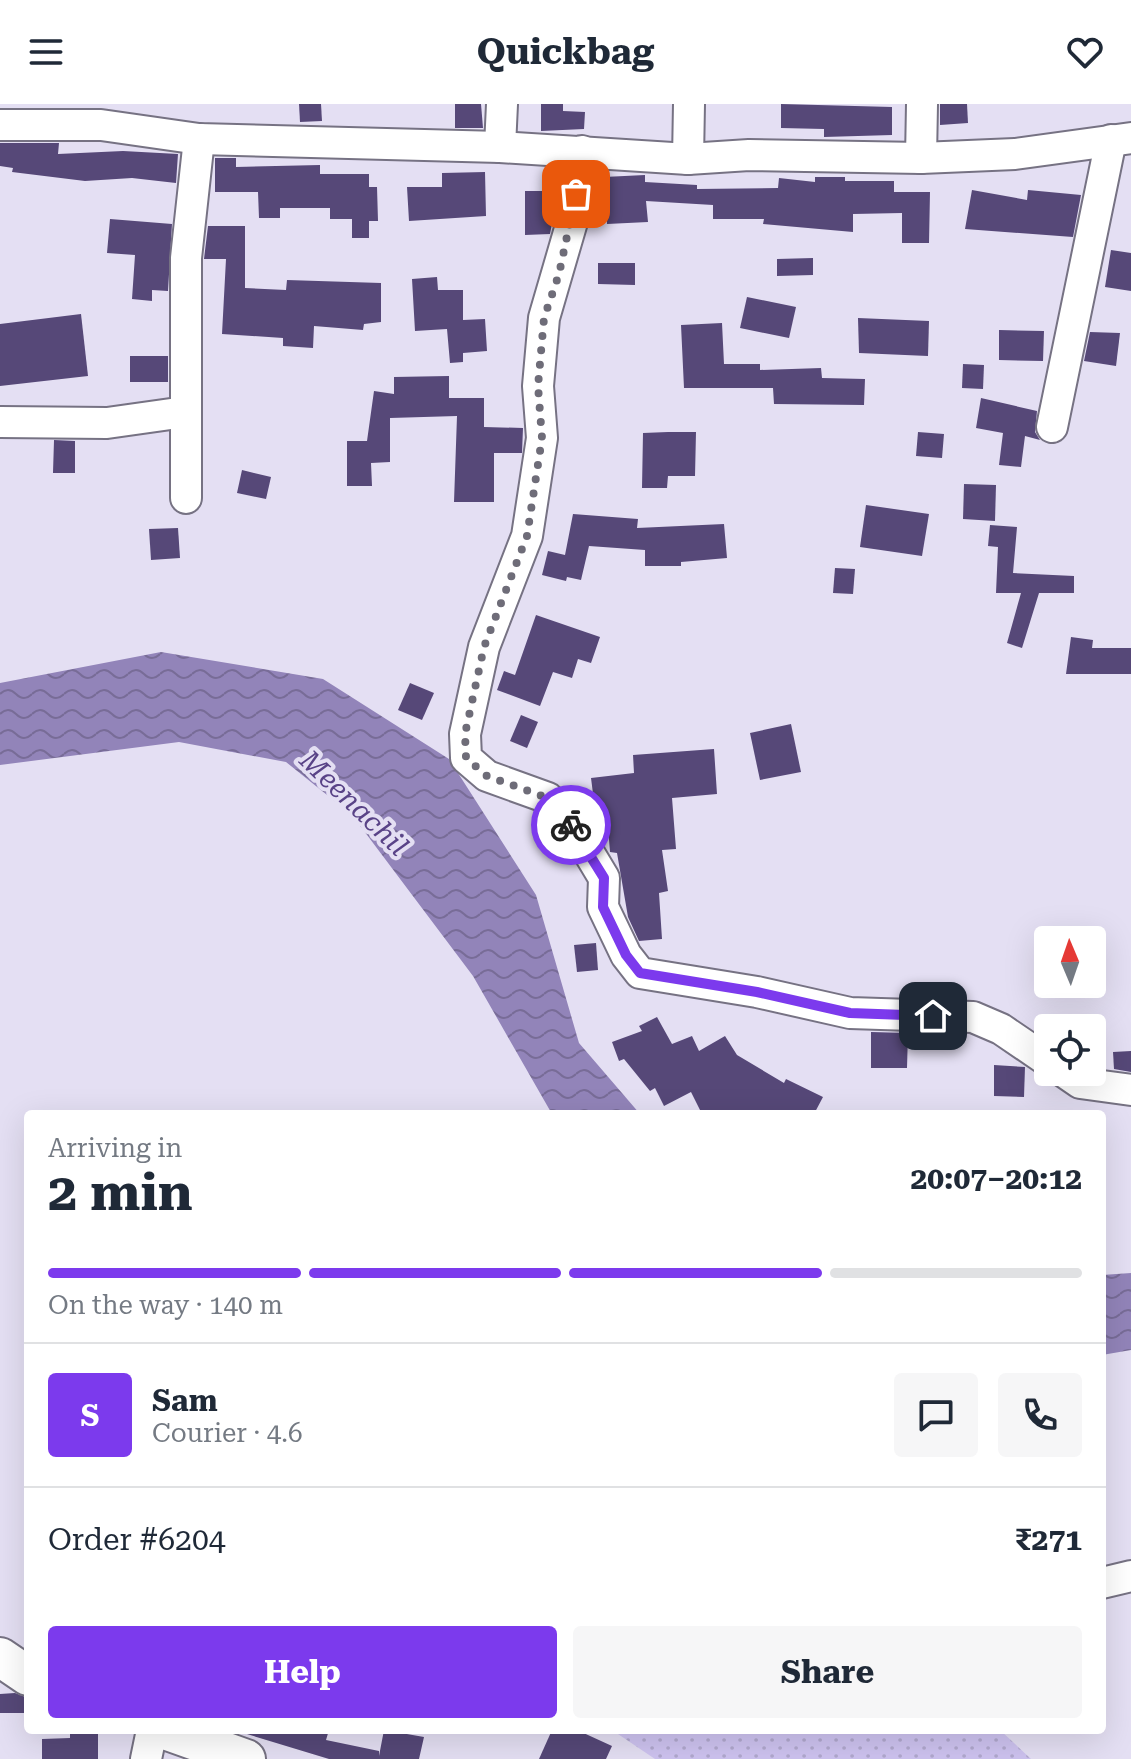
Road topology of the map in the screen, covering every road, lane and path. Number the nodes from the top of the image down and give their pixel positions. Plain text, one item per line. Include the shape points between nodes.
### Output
1 (502, 104) edge
2 (689, 104) edge
3 (922, 104) edge
4 (101, 114) edge
5 (0, 125) edge
6 (199, 139) junction
7 (1121, 139) edge
8 (500, 147) junction
9 (582, 151) junction
10 (921, 158) junction
11 (688, 159) junction
12 (185, 412) junction
13 (0, 422) edge
14 (1052, 427) dead end
15 (186, 498) dead end
16 (1034, 1051) edge
17 (1102, 1086) edge
18 (1131, 1090) edge
19 (1131, 1576) edge
20 (1106, 1582) edge
21 (0, 1657) edge
22 (24, 1673) edge
23 (151, 1734) edge
24 (176, 1734) edge
25 (146, 1759) edge
26 (246, 1759) edge

1 - 8 street
2 - 11 street
3 - 10 street
4 - 5 street
4 - 6 street
6 - 8 street
6 - 12 street via 186,258
7 - 10 street via 1015,154
7 - 14 street
8 - 9 street
9 - 11 street
9 - 16 street via 574,215 544,318 538,386 542,438 527,536 484,647 465,734 466,758 487,776 548,798 577,833 604,878 603,907 640,973 850,1013 973,1017
10 - 11 street
12 - 13 street via 107,423
12 - 15 street
17 - 18 street
19 - 20 street
21 - 22 main road
23 - 25 street
24 - 26 main road

